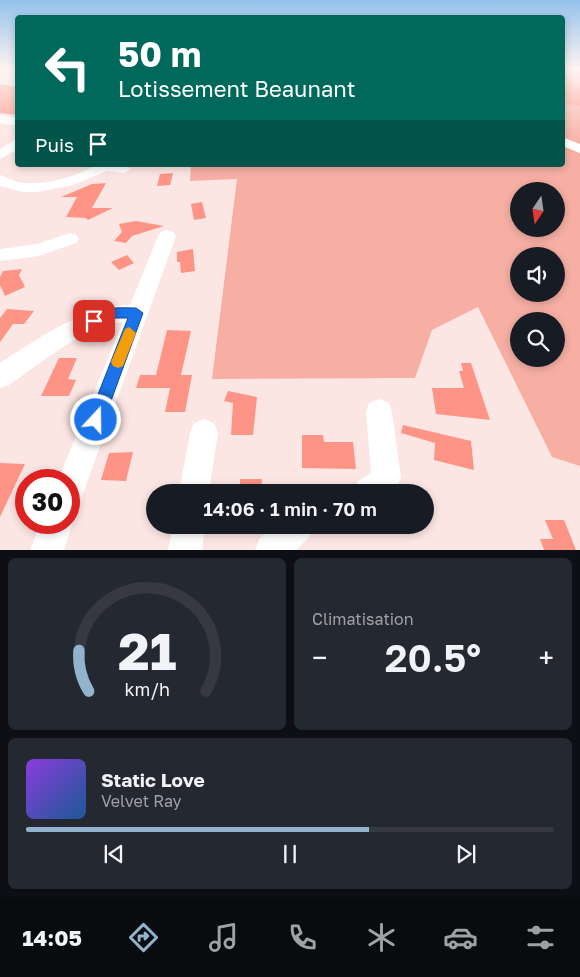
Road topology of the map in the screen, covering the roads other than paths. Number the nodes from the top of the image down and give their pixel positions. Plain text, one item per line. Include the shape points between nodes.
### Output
1 (0, 119) edge
2 (15, 122) edge
3 (0, 141) edge
4 (15, 142) edge
5 (565, 142) edge
6 (15, 144) edge
7 (580, 149) edge
8 (0, 155) edge
9 (104, 167) edge
10 (111, 167) edge
11 (124, 169) dead end
12 (0, 180) edge
13 (167, 236) dead end
14 (70, 239) dead end
15 (0, 255) edge
16 (136, 313) junction
17 (0, 377) edge
18 (380, 412) dead end
19 (204, 433) dead end
20 (77, 469) edge
21 (195, 484) edge
22 (382, 484) edge
23 (53, 534) edge
24 (188, 534) edge
25 (288, 534) edge
26 (47, 550) edge
27 (185, 550) edge
28 (272, 550) edge

1 - 2 street
3 - 4 street
5 - 7 street
6 - 8 street
9 - 12 street via 69,183 14,187
10 - 11 street
13 - 16 street
14 - 15 street via 39,250
16 - 17 street via 109,314 52,342
16 - 20 street
18 - 22 street via 386,478
19 - 21 street
23 - 26 street
24 - 27 street
25 - 28 street

